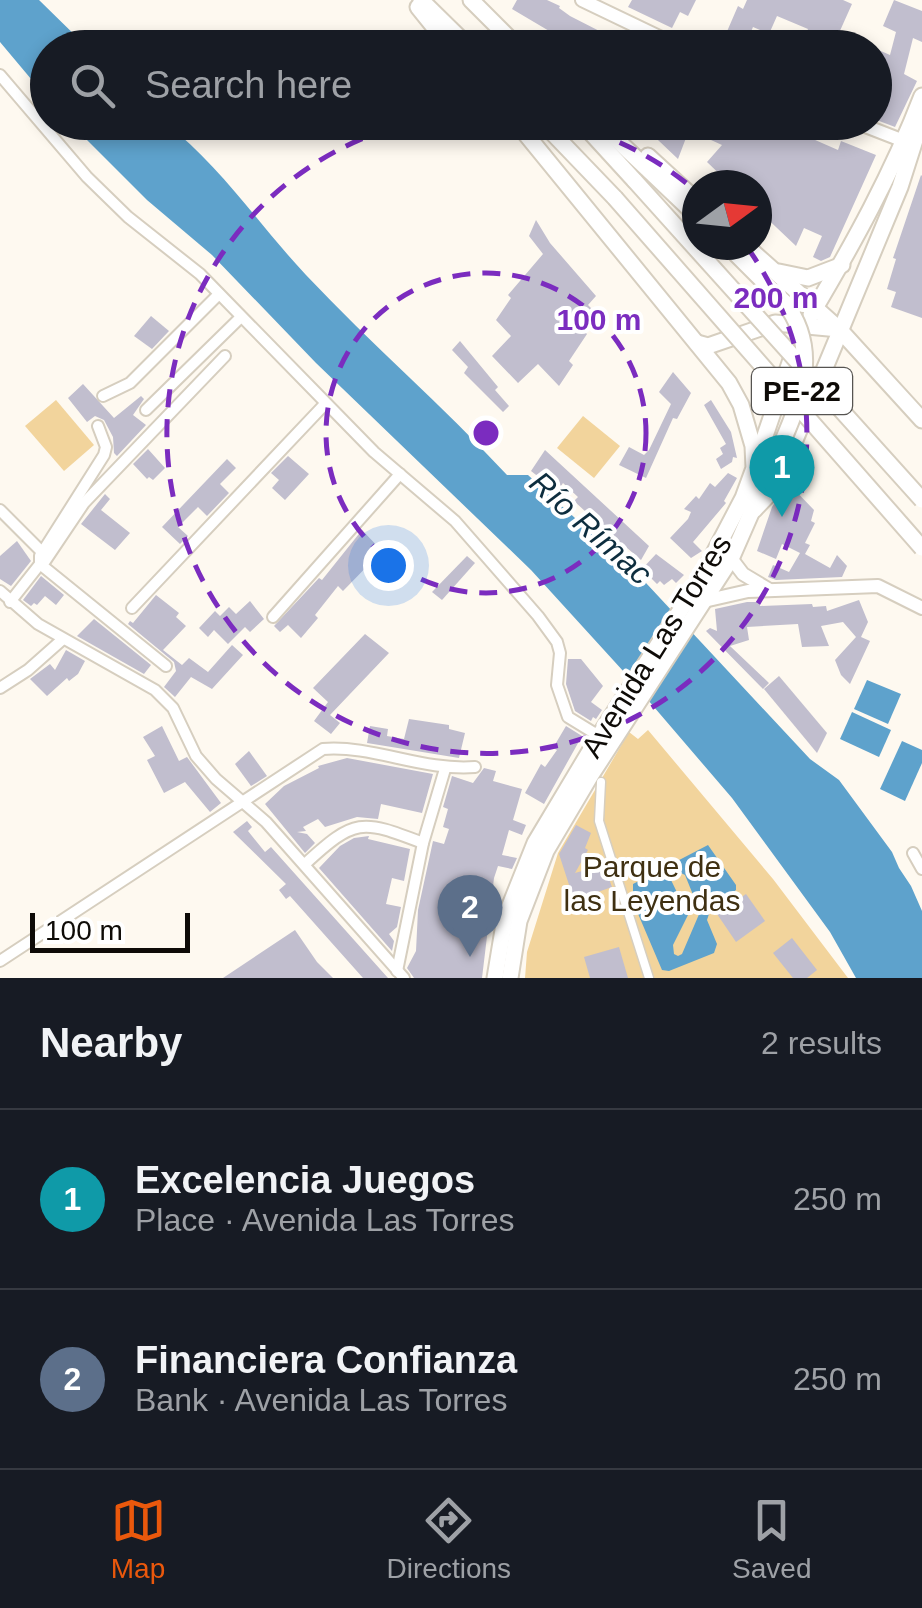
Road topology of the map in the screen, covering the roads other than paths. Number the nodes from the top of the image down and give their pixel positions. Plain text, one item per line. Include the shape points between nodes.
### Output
1 (412, 0) edge
2 (421, 0) edge
3 (468, 0) edge
4 (582, 0) edge
5 (436, 30) edge
6 (452, 30) edge
7 (494, 30) edge
8 (500, 30) edge
9 (644, 30) edge
10 (0, 75) edge
11 (922, 96) edge
12 (30, 110) edge
13 (922, 118) edge
14 (55, 140) edge
15 (531, 140) edge
16 (559, 140) edge
17 (597, 140) edge
18 (617, 140) edge
19 (630, 140) edge
20 (913, 149) edge
21 (682, 187) edge
22 (682, 202) edge
23 (743, 260) edge
24 (763, 260) edge
25 (842, 265) junction
26 (777, 271) junction
27 (219, 294) junction
28 (816, 308) junction
29 (241, 317) junction
30 (805, 326) junction
31 (839, 329) junction
32 (697, 342) junction
33 (225, 356) dead end
34 (103, 396) dead end
35 (324, 404) junction
36 (146, 410) dead end
37 (922, 420) edge
38 (98, 426) dead end
39 (760, 473) junction
40 (400, 474) junction
41 (922, 500) edge
42 (0, 510) edge
43 (754, 510) junction
44 (922, 548) edge
45 (726, 552) junction
46 (41, 558) junction
47 (770, 590) junction
48 (0, 591) edge
49 (10, 602) junction
50 (697, 602) junction
51 (132, 608) dead end
52 (922, 608) edge
53 (273, 618) dead end
54 (63, 639) junction
55 (166, 666) dead end
56 (2, 682) edge
57 (627, 706) junction
58 (599, 736) junction
59 (475, 768) dead end
60 (445, 769) junction
61 (601, 782) dead end
62 (240, 802) junction
63 (424, 843) junction
64 (913, 853) dead end
65 (305, 864) junction
66 (922, 869) edge
67 (0, 962) edge
68 (401, 974) edge
69 (495, 978) edge
70 (510, 978) edge
71 (649, 978) edge

1 - 5 main road
2 - 6 main road
3 - 7 main road
3 - 8 main road
4 - 9 street
10 - 12 street
11 - 20 main road, Avenida Las Torres
13 - 20 main road, Avenida Las Torres
14 - 27 street via 87,177
15 - 32 main road, PE-22
16 - 44 main road, bridge
17 - 41 main road, bridge
18 - 22 main road
19 - 21 main road
20 - 25 main road, Avenida Las Torres
20 - 31 main road, Avenida Las Torres
23 - 39 main road, PE-22, bridge via 796,318 806,373 797,406
24 - 26 main road
25 - 26 main road via 808,278
25 - 28 main road, Avenida Las Torres
26 - 28 main road
27 - 29 street
27 - 34 street via 130,383
28 - 30 main road, Avenida Las Torres
28 - 31 main road
29 - 35 street
29 - 36 street
30 - 31 main road
30 - 32 main road via 774,323 708,346
30 - 39 main road, Avenida Las Torres
31 - 37 main road
31 - 43 main road, Avenida Las Torres via 780,474
32 - 39 main road, PE-22 via 741,404
33 - 46 street via 84,503
35 - 40 street
35 - 51 street
38 - 46 street via 104,455
39 - 43 main road, PE-22
39 - 45 main road, Avenida Las Torres / PE-22
40 - 53 street
40 - 58 street via 455,521 538,616 560,652 557,685 568,716
42 - 46 street
43 - 45 main road, Avenida Las Torres / PE-22
45 - 47 street via 743,574
45 - 50 main road, Avenida Las Torres / PE-22
46 - 49 street
46 - 55 street
47 - 50 street
47 - 52 street via 878,586
48 - 49 street
49 - 54 street
50 - 57 main road, Avenida Las Torres / PE-22
54 - 56 street via 28,670
54 - 62 street via 155,690 196,756
57 - 58 main road, Avenida Las Torres / PE-22
57 - 70 main road, Avenida Las Torres / PE-22 via 532,882
58 - 69 main road, Avenida Las Torres / PE-22 via 520,877
59 - 60 street
60 - 62 street via 323,749
60 - 63 street
61 - 71 street via 599,821
62 - 65 street
62 - 67 street
63 - 65 street via 386,829 353,827
63 - 68 street
64 - 66 street
65 - 68 street

